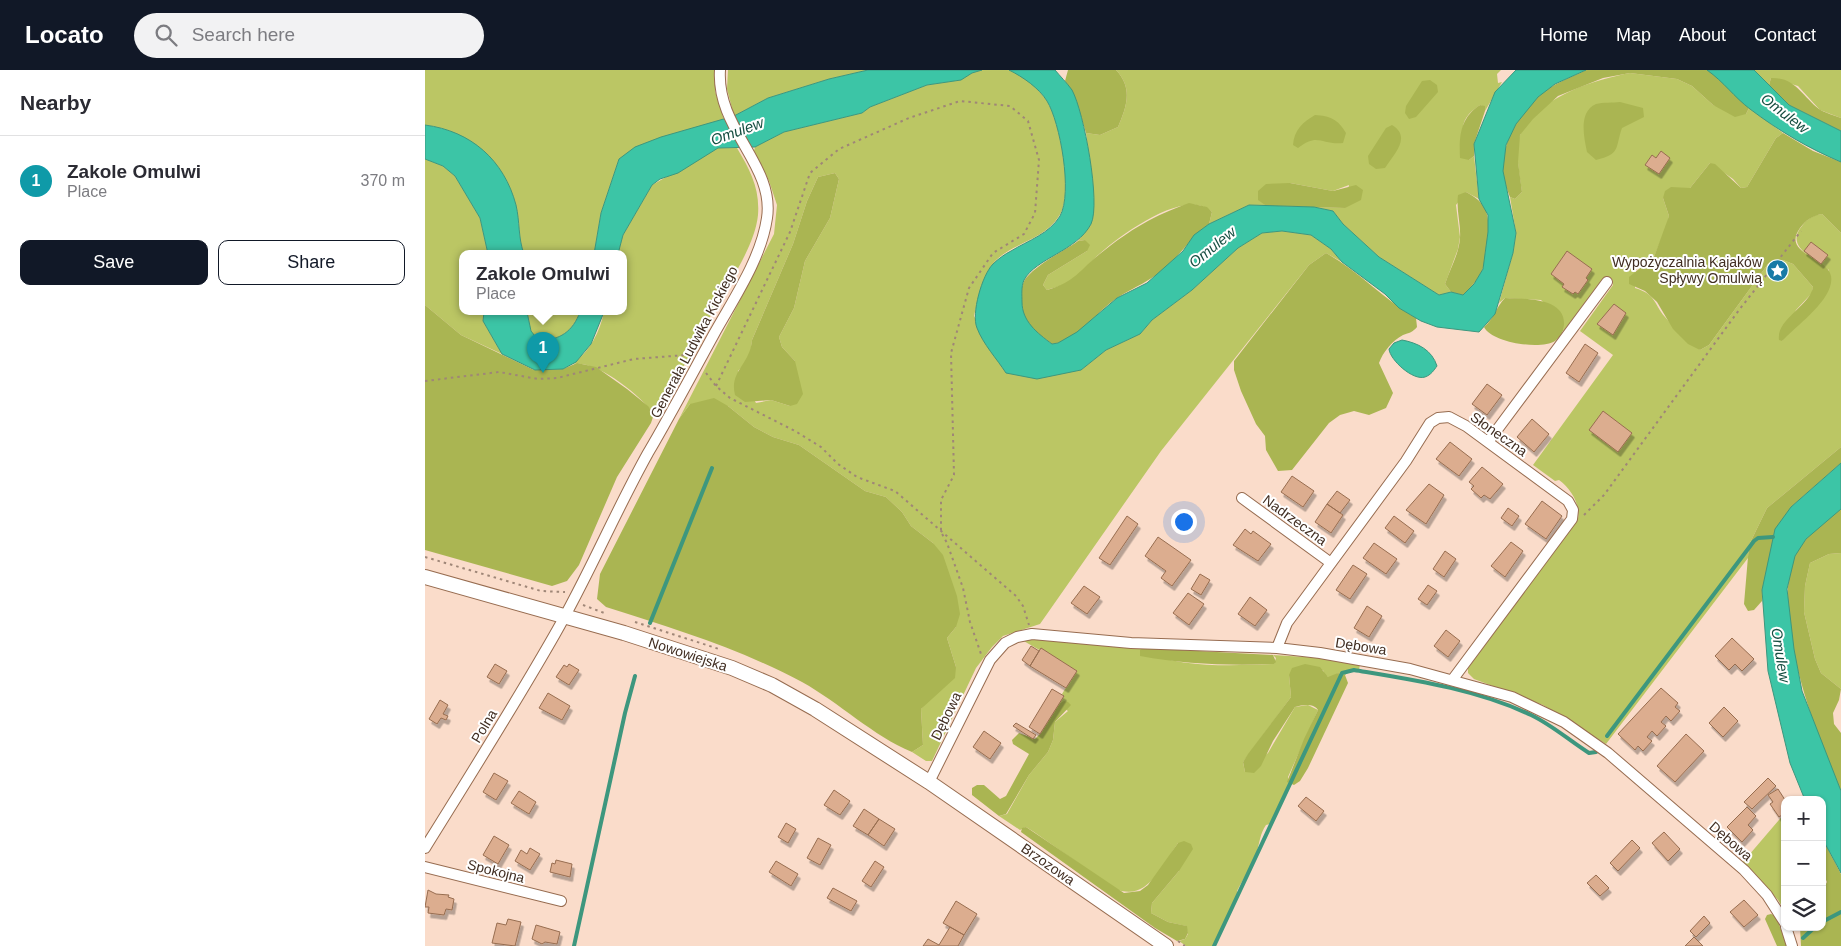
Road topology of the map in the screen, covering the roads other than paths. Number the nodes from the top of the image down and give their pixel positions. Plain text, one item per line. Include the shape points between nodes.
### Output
1 (720, 70) edge
2 (1607, 282) dead end
3 (1488, 442) junction
4 (1242, 498) dead end
5 (1331, 563) junction
6 (425, 577) edge
7 (564, 616) junction
8 (1277, 648) junction
9 (1453, 679) junction
10 (929, 782) junction
11 (425, 848) edge
12 (425, 867) edge
13 (561, 901) dead end
14 (1781, 917) edge
15 (1787, 931) edge
16 (1166, 946) edge
17 (1792, 946) edge

1 - 7 street, Generała Ludwika Kickiego via 721,96 727,114 761,177 767,197 764,234
2 - 3 street
3 - 5 street, Słoneczna via 1449,417 1430,423
3 - 9 street, Słoneczna via 1568,501 1573,510 1572,519
4 - 5 street, Nadrzeczna
5 - 8 street, Słoneczna via 1287,623
6 - 7 main road, Nowowiejska
7 - 10 main road, Nowowiejska via 733,668 772,685
7 - 11 street, Polna
8 - 9 street, Dębowa via 1370,661
8 - 10 street, Dębowa via 1131,643 1032,634 1017,637 998,649 984,669
9 - 14 street, Dębowa via 1519,700 1587,736 1744,870 1767,895
10 - 16 main road, Brzozowa
12 - 13 street, Spokojna
15 - 17 street

